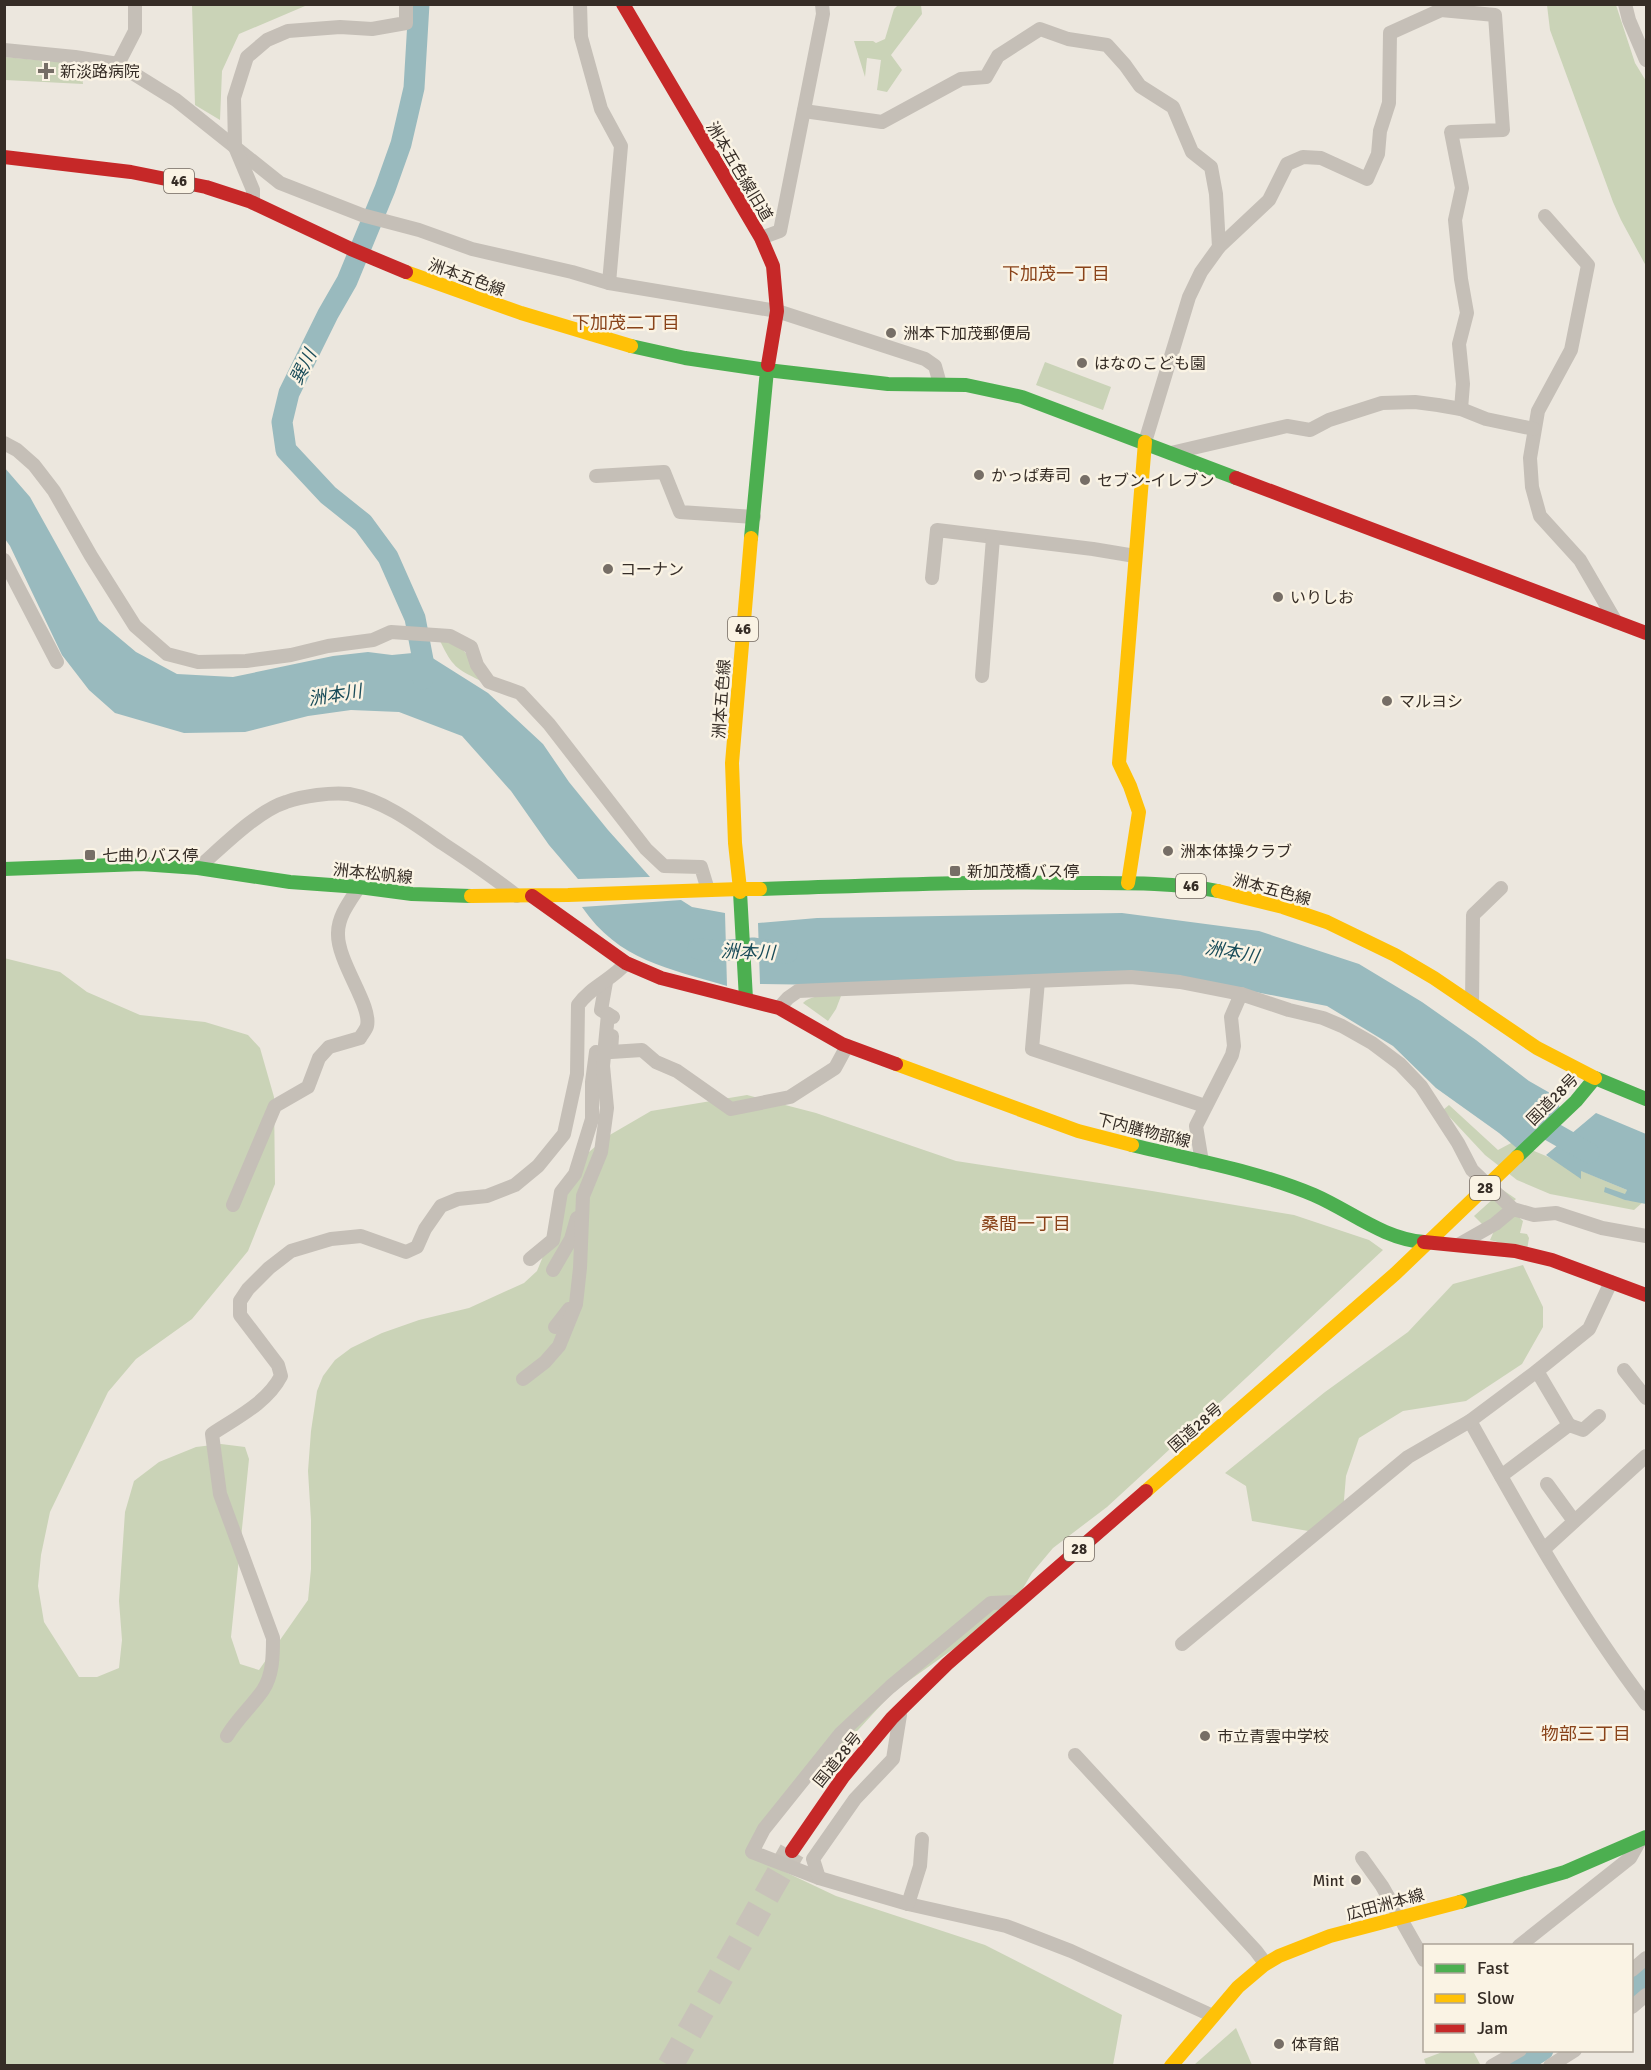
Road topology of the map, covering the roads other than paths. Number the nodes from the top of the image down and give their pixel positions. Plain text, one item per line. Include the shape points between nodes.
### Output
1 (135, 4) edge
2 (406, 4) edge
3 (580, 4) edge
4 (623, 4) edge
5 (822, 4) edge
6 (1625, 4) edge
7 (4, 50) edge
8 (1647, 60) edge
9 (118, 64) junction
10 (804, 111) junction
11 (235, 147) junction
12 (4, 157) edge
13 (253, 203) junction
14 (1545, 216) dead end
15 (761, 238) junction
16 (1219, 247) junction
17 (609, 283) junction
18 (777, 311) junction
19 (767, 370) junction
20 (940, 384) junction
21 (1461, 409) junction
22 (1534, 429) junction
23 (1145, 442) junction
24 (4, 443) edge
25 (1171, 453) junction
26 (596, 476) dead end
27 (754, 517) junction
28 (993, 538) junction
29 (1136, 556) junction
30 (4, 560) edge
31 (932, 578) dead end
32 (1616, 622) junction
33 (1647, 633) edge
34 (57, 662) dead end
35 (982, 676) dead end
36 (198, 867) junction
37 (4, 869) edge
38 (1128, 883) junction
39 (358, 887) junction
40 (1501, 888) dead end
41 (740, 889) junction
42 (708, 890) junction
43 (517, 896) junction
44 (532, 896) junction
45 (627, 963) junction
46 (1038, 981) junction
47 (606, 982) junction
48 (745, 994) junction
49 (1241, 994) junction
50 (1472, 1004) junction
51 (779, 1008) junction
52 (604, 1012) junction
53 (847, 1046) junction
54 (1596, 1078) junction
55 (1647, 1099) edge
56 (1204, 1106) junction
57 (1202, 1162) junction
58 (583, 1196) junction
59 (233, 1205) dead end
60 (1513, 1209) junction
61 (1647, 1236) edge
62 (1457, 1246) junction
63 (530, 1259) dead end
64 (553, 1270) dead end
65 (1611, 1282) junction
66 (1647, 1295) edge
67 (577, 1298) junction
68 (555, 1327) dead end
69 (1624, 1370) dead end
70 (1537, 1371) junction
71 (523, 1379) dead end
72 (1647, 1398) edge
73 (1599, 1416) dead end
74 (1470, 1421) junction
75 (1569, 1425) junction
76 (1647, 1456) edge
77 (1501, 1476) junction
78 (1547, 1484) dead end
79 (1574, 1521) junction
80 (1544, 1549) junction
81 (1018, 1602) junction
82 (1182, 1644) dead end
83 (1647, 1704) edge
84 (901, 1710) junction
85 (227, 1736) dead end
86 (1075, 1755) dead end
87 (922, 1839) dead end
88 (1643, 1840) edge
89 (792, 1851) tunnel mouth
90 (1362, 1858) dead end
91 (819, 1878) junction
92 (908, 1904) junction
93 (1401, 1918) junction
94 (1522, 1944) edge
95 (1423, 1956) edge
96 (1647, 1958) edge
97 (1265, 1963) junction
98 (1633, 1969) edge
99 (1647, 1995) edge
100 (1633, 2006) edge
101 (1213, 2016) junction
102 (1516, 2052) edge
103 (1572, 2055) edge
104 (1171, 2066) edge
105 (1492, 2066) edge
106 (1551, 2066) edge

1 - 9 street via 135,31
2 - 11 street via 406,23 372,29 288,31 267,40 247,57 234,98
3 - 17 street via 581,37 600,109 621,146
4 - 15 main road, 洲本五色線旧道
5 - 10 street
6 - 8 street
7 - 9 street
9 - 11 street via 176,100
10 - 15 street via 780,231
10 - 16 street via 882,122 961,79 986,77 998,56 1040,29 1068,39 1107,45 1140,86 1173,107 1192,152 1210,167
11 - 13 street via 253,190
11 - 17 street via 279,183 362,215 472,249
12 - 13 main road, 洲本五色線 / 46 via 146,175 207,187
13 - 19 main road, 洲本五色線 / 46 via 369,257 575,332 676,357
14 - 22 street via 1588,265 1571,350 1538,411
15 - 18 main road, 洲本五色線旧道 via 773,266
16 - 21 street via 1269,200 1287,164 1303,157 1321,158 1367,179 1378,154 1389,103 1390,33 1441,10 1495,15 1503,130 1451,132 1462,188 1455,220 1467,313 1459,344
16 - 23 street via 1201,272 1190,297
17 - 18 street
18 - 19 main road, 洲本五色線旧道
18 - 20 street via 925,359 935,366
19 - 20 main road via 888,384
19 - 27 main road, 洲本五色線 / 46
20 - 23 main road via 966,385 1022,397
21 - 22 street via 1486,419
21 - 25 street via 1415,402 1382,403 1310,430 1287,426
22 - 32 street via 1530,458 1540,516 1580,560
23 - 25 main road
23 - 29 main road
24 - 42 street via 34,465 54,491 135,626 167,654 198,662 246,661 374,640 391,632 450,636 471,647 489,682 520,693 549,724 646,849 664,866 701,867
25 - 32 main road
26 - 27 street via 664,472 680,512
27 - 41 main road, 洲本五色線 / 46 via 732,763
28 - 29 street
28 - 31 street via 937,530
28 - 35 street
29 - 38 main road via 1119,764 1139,812
30 - 34 street
32 - 33 main road
36 - 37 main road, 洲本松帆線 via 141,864
36 - 39 main road, 洲本松帆線 via 290,882
36 - 43 street via 261,814 284,802 348,794 370,800 410,821
38 - 41 main road, 洲本五色線 / 46
38 - 50 main road, 洲本五色線 / 46 via 1192,886 1316,918 1395,955
39 - 43 main road, 洲本松帆線 via 412,894
39 - 59 street via 344,911 338,932 341,956 367,1014 367,1025 360,1038 329,1047 319,1058 306,1090 275,1106
40 - 50 street via 1473,915
41 - 42 main road, 洲本松帆線
41 - 48 main road
42 - 44 main road, 洲本松帆線
43 - 44 main road, 洲本松帆線
44 - 45 main road, 下内膳物部線
45 - 47 street
45 - 48 main road, 下内膳物部線 via 661,978
46 - 49 street via 1131,977
46 - 51 street via 798,992
46 - 56 street via 1032,1049
47 - 52 street
47 - 85 street via 584,996 578,1005 577,1074 564,1134 538,1166 515,1185 441,1206 417,1247 406,1252 361,1236 331,1239 291,1251 269,1268 240,1301 240,1315 278,1365 281,1376 265,1397 212,1434 213,1446 220,1494 273,1638 273,1654 264,1689
48 - 51 main road, 下内膳物部線
49 - 56 street via 1231,1017 1232,1055
49 - 60 street via 1342,1026 1372,1042 1400,1064 1420,1086 1472,1170
50 - 54 main road, 洲本五色線 / 46 via 1537,1048
51 - 53 main road, 下内膳物部線
52 - 53 street via 614,1018 611,1052 642,1050 731,1109 790,1097 835,1068
52 - 58 street via 607,1108 601,1152
52 - 63 street via 592,1082 592,1119 575,1174 561,1192 553,1240
53 - 57 main road, 下内膳物部線 via 1078,1131
54 - 55 main road, 国道28号
54 - 81 main road, 国道28号 / 28 via 1395,1274
56 - 57 street via 1196,1126
57 - 62 main road, 下内膳物部線 via 1285,1184 1409,1241
58 - 64 street via 571,1239
58 - 67 street
60 - 61 street via 1534,1215 1556,1213 1602,1228
60 - 62 street
62 - 65 main road, 下内膳物部線 via 1515,1251
65 - 66 main road, 下内膳物部線
65 - 70 street via 1589,1329
67 - 68 street
67 - 71 street via 559,1346
69 - 72 street
70 - 74 street
70 - 75 street
73 - 75 street via 1582,1430
74 - 77 street
74 - 82 street via 1408,1457
75 - 77 street
76 - 79 street
77 - 80 street
78 - 79 street
79 - 80 street
80 - 83 street via 1616,1664
81 - 84 main road, 国道28号 / 28
81 - 91 street via 991,1603 891,1687 841,1733 764,1829 752,1852
84 - 89 main road, 国道28号 / 28 via 849,1768
84 - 91 street via 893,1759 855,1799 813,1859
86 - 97 street
87 - 92 street via 920,1866
88 - 93 main road, 広田洲本線 via 1565,1872
88 - 94 street via 1630,1858
90 - 93 street
91 - 92 street
92 - 101 street via 1006,1926
93 - 95 street
93 - 97 main road, 広田洲本線 via 1336,1934
96 - 98 street
97 - 101 main road, 広田洲本線 via 1239,1984
99 - 100 street
101 - 104 main road, 広田洲本線
102 - 105 street
103 - 106 street

